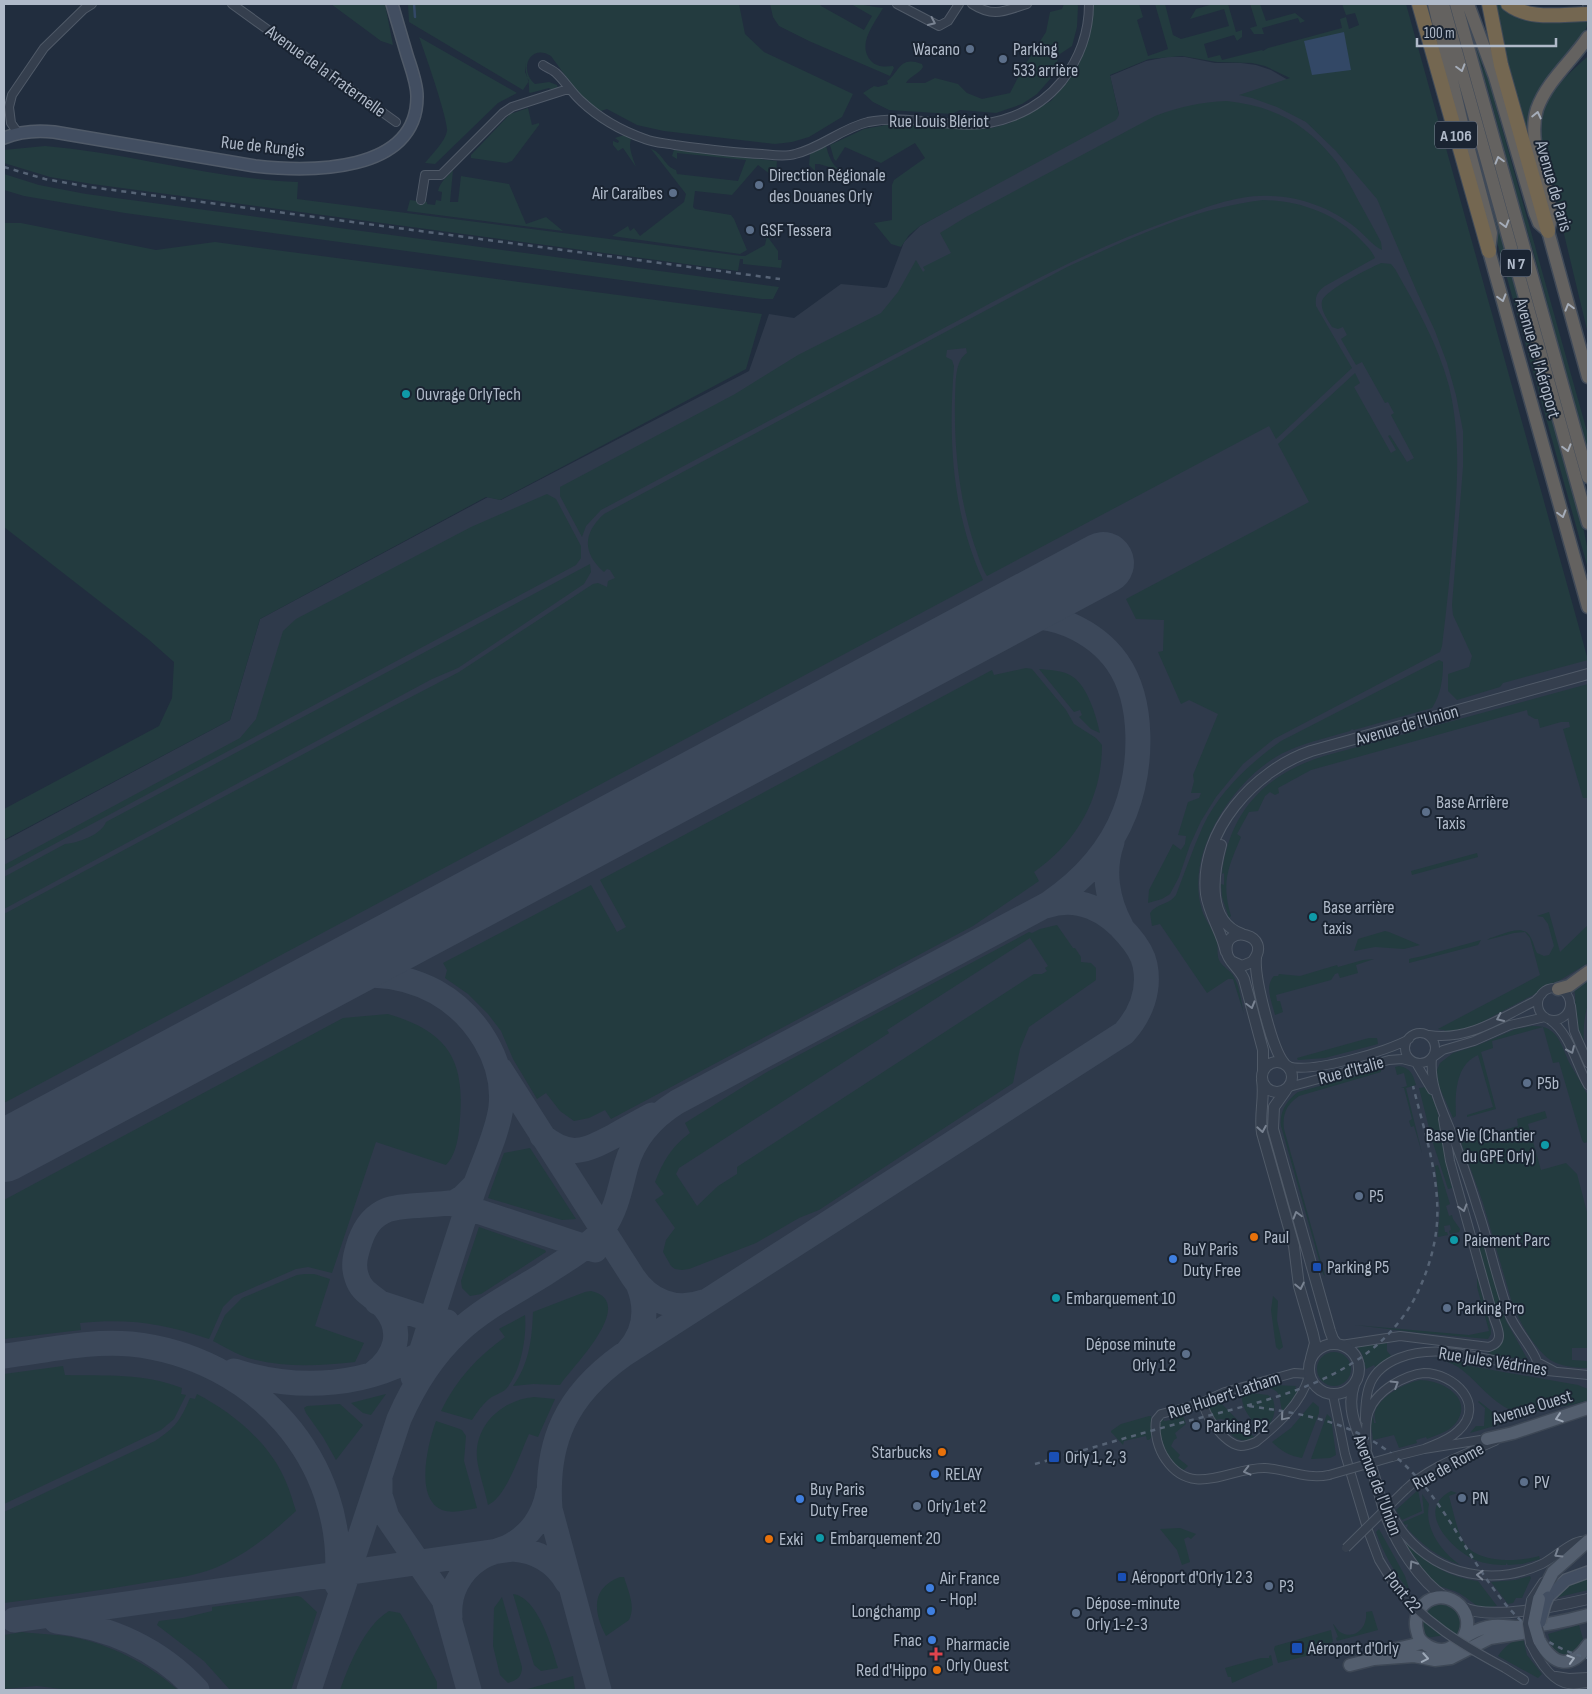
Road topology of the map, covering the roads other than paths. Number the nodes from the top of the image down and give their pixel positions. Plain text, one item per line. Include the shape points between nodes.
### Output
1 (92, 4) edge
2 (232, 4) edge
3 (392, 4) edge
4 (897, 4) edge
5 (959, 4) edge
6 (972, 4) edge
7 (1027, 4) edge
8 (1089, 4) edge
9 (1419, 4) edge
10 (1434, 4) edge
11 (1443, 4) edge
12 (1456, 4) edge
13 (1468, 4) edge
14 (1489, 4) edge
15 (1508, 4) edge
16 (1570, 4) edge
17 (1558, 14) junction
18 (1588, 14) edge
19 (1588, 37) edge
20 (1588, 51) edge
21 (543, 65) dead end
22 (1566, 65) junction
23 (568, 89) junction
24 (396, 122) dead end
25 (18, 133) junction
26 (4, 138) edge
27 (421, 200) dead end
28 (1548, 231) junction
29 (1489, 251) junction
30 (1588, 378) edge
31 (1588, 477) edge
32 (1588, 523) edge
33 (1586, 594) edge
34 (1588, 607) edge
35 (1588, 674) edge
36 (1240, 801) junction
37 (1242, 934) junction
38 (1229, 957) junction
39 (1256, 958) junction
40 (1588, 972) edge
41 (1558, 988) junction
42 (1542, 994) junction
43 (1570, 1004) junction
44 (1547, 1018) junction
45 (1429, 1035) junction
46 (1409, 1038) junction
47 (1432, 1058) junction
48 (1415, 1062) junction
49 (1588, 1063) edge
50 (1286, 1064) junction
51 (1262, 1076) junction
52 (1588, 1085) edge
53 (1287, 1088) junction
54 (1436, 1094) junction
55 (1339, 1344) junction
56 (1311, 1358) junction
57 (1554, 1371) junction
58 (1576, 1374) junction
59 (1309, 1375) junction
60 (1588, 1375) edge
61 (1588, 1380) edge
62 (1354, 1385) junction
63 (1332, 1395) junction
64 (1204, 1406) dead end
65 (1588, 1408) edge
66 (1366, 1420) junction
67 (1512, 1433) junction
68 (1487, 1439) joint
69 (1424, 1449) junction
70 (1345, 1454) joint
71 (1369, 1459) junction
72 (1379, 1487) junction
73 (1588, 1541) edge
74 (1346, 1548) dead end
75 (1588, 1572) edge
76 (1446, 1598) junction
77 (1539, 1599) junction
78 (1588, 1599) edge
79 (1462, 1607) junction
80 (1588, 1615) edge
81 (1558, 1623) junction
82 (1462, 1640) junction
83 (1537, 1641) junction
84 (1422, 1643) junction
85 (1588, 1645) edge
86 (1376, 1659) junction
87 (1350, 1665) dead end
88 (1550, 1672) junction
89 (1588, 1677) edge
90 (1524, 1680) dead end
91 (1588, 1683) edge

1 - 25 street via 44,48 12,95 9,107 11,123
2 - 24 street, Avenue de la Fraternelle
3 - 25 main road, Rue de Rungis via 417,90 417,102 412,122 400,141 371,158 345,165 279,169 54,132
4 -> 5 street via 939,26 948,21
6 - 7 street via 983,11 995,12
8 - 23 street, Rue Louis Blériot via 1080,50 1059,84 1030,109 988,124 884,120 866,123 796,154 740,153 647,140 605,120
9 - 29 highway, Avenue de l'Aéroport / A 106
10 - 29 highway via 1491,233
11 -> 32 highway, N 7
31 -> 12 highway, N 7
13 - 28 highway via 1495,77 1534,213
14 - 28 highway, Avenue de Paris via 1501,65
15 - 17 highway via 1539,16
16 - 17 highway
17 - 18 highway
19 - 22 highway
20 - 22 highway
21 - 23 street, Rue Louis Blériot via 556,73
28 -> 22 highway via 1551,215 1536,148 1535,123 1544,95
23 - 27 street via 512,107 503,113 441,175 425,175
25 - 26 main road, Rue de Rungis
30 -> 28 highway, Avenue de Paris
29 -> 33 highway, Avenue de l'Aéroport
33 - 34 highway, Avenue de l'Aéroport
35 - 36 street, Avenue de l'Union via 1298,756 1264,777
36 - 37 street, Avenue de l'Union via 1222,841 1214,886 1221,917 1230,928
36 - 38 street, Avenue de l'Union via 1215,841 1206,875 1208,904
37 - 38 street via 1228,942
37 - 39 street, Avenue de l'Union via 1256,942
38 - 39 street via 1236,964 1247,965
38 -> 51 street, Avenue de l'Union via 1241,972 1246,988 1263,1050
39 - 50 street, Avenue de l'Union via 1258,984 1275,1047
40 - 41 highway via 1569,986
41 - 42 street
41 - 43 street via 1568,996
42 - 44 street via 1539,1008
42 -> 45 street, Rue d'Italie via 1535,1001 1468,1033
43 - 44 street via 1562,1018
43 - 49 street via 1574,1031
44 - 47 street, Rue d'Italie via 1510,1025 1474,1042 1443,1050
44 -> 52 street via 1564,1035
45 - 46 street, Rue d'Italie via 1418,1033
45 - 47 street via 1436,1046
46 - 48 street, Rue d'Italie via 1405,1047
46 - 50 street, Rue d'Italie via 1388,1048 1324,1066 1301,1068
47 - 48 street, Rue d'Italie via 1425,1063
47 - 54 street via 1431,1074
48 - 53 street, Rue d'Italie via 1389,1060
48 - 54 street
50 - 51 street via 1272,1062
50 - 53 street, Avenue de l'Union via 1292,1074 1292,1083
51 - 53 street via 1271,1091
51 -> 56 street, Avenue de l'Union via 1262,1133 1294,1246 1299,1286 1315,1343
55 -> 53 street, Avenue de l'Union via 1332,1339 1273,1129 1274,1107
54 -> 55 street via 1450,1161 1499,1338 1489,1346 1400,1336
54 - 57 street via 1478,1209 1509,1313 1537,1362
55 - 56 street via 1327,1345
55 - 62 street, Avenue de l'Union via 1351,1351 1358,1362 1359,1374
56 - 59 street, Avenue de l'Union
57 - 58 street, Rue Jules Védrines
57 - 66 street, Rue Jules Védrines via 1526,1369 1444,1352 1417,1352 1393,1361 1370,1382 1366,1396
58 - 60 street, Rue Jules Védrines
58 - 61 street
59 - 63 street via 1316,1388
59 -> 64 street via 1305,1389 1282,1420 1251,1444 1240,1446 1231,1442 1212,1425
69 -> 59 street, Rue Hubert Latham, bridge via 1329,1475 1307,1477 1266,1468 1194,1479 1184,1477 1164,1458 1155,1424 1158,1417 1225,1392 1294,1372
62 - 63 street
62 - 71 street, Avenue de l'Union via 1351,1398 1354,1424
63 - 70 street, Avenue de l'Union
65 -> 67 main road, Avenue Ouest
66 -> 69 street via 1375,1400 1399,1381 1423,1373 1449,1379 1466,1394 1469,1403 1467,1417 1454,1435
66 - 71 street, Rue Jules Védrines
67 - 68 main road, Avenue Ouest
67 - 74 street, Rue de Rome, bridge via 1417,1480
68 - 69 street
70 - 90 street, Pont 22, bridge via 1371,1542 1379,1560 1410,1603 1455,1641
71 - 72 street, Avenue de l'Union
73 -> 72 street via 1581,1540 1528,1569 1492,1576 1464,1573 1435,1561 1412,1542 1396,1522
76 -> 72 street, Avenue de l'Union via 1423,1580 1400,1544 1386,1514
73 - 77 main road via 1553,1572
75 - 77 main road via 1566,1580
76 - 79 main road
76 - 84 main road via 1428,1601 1419,1610 1416,1626
77 - 83 main road, bridge via 1534,1623
78 - 79 street via 1493,1613
79 - 82 main road via 1468,1629
80 - 81 main road
81 - 82 main road via 1493,1626
86 -> 81 main road via 1451,1658 1490,1638 1544,1629
82 - 84 main road via 1443,1650
83 -> 85 main road via 1549,1656 1561,1662 1578,1658
83 - 88 street via 1540,1662
84 - 86 main road via 1387,1651
86 - 87 main road
88 - 89 street via 1562,1677
88 - 91 street via 1564,1683

